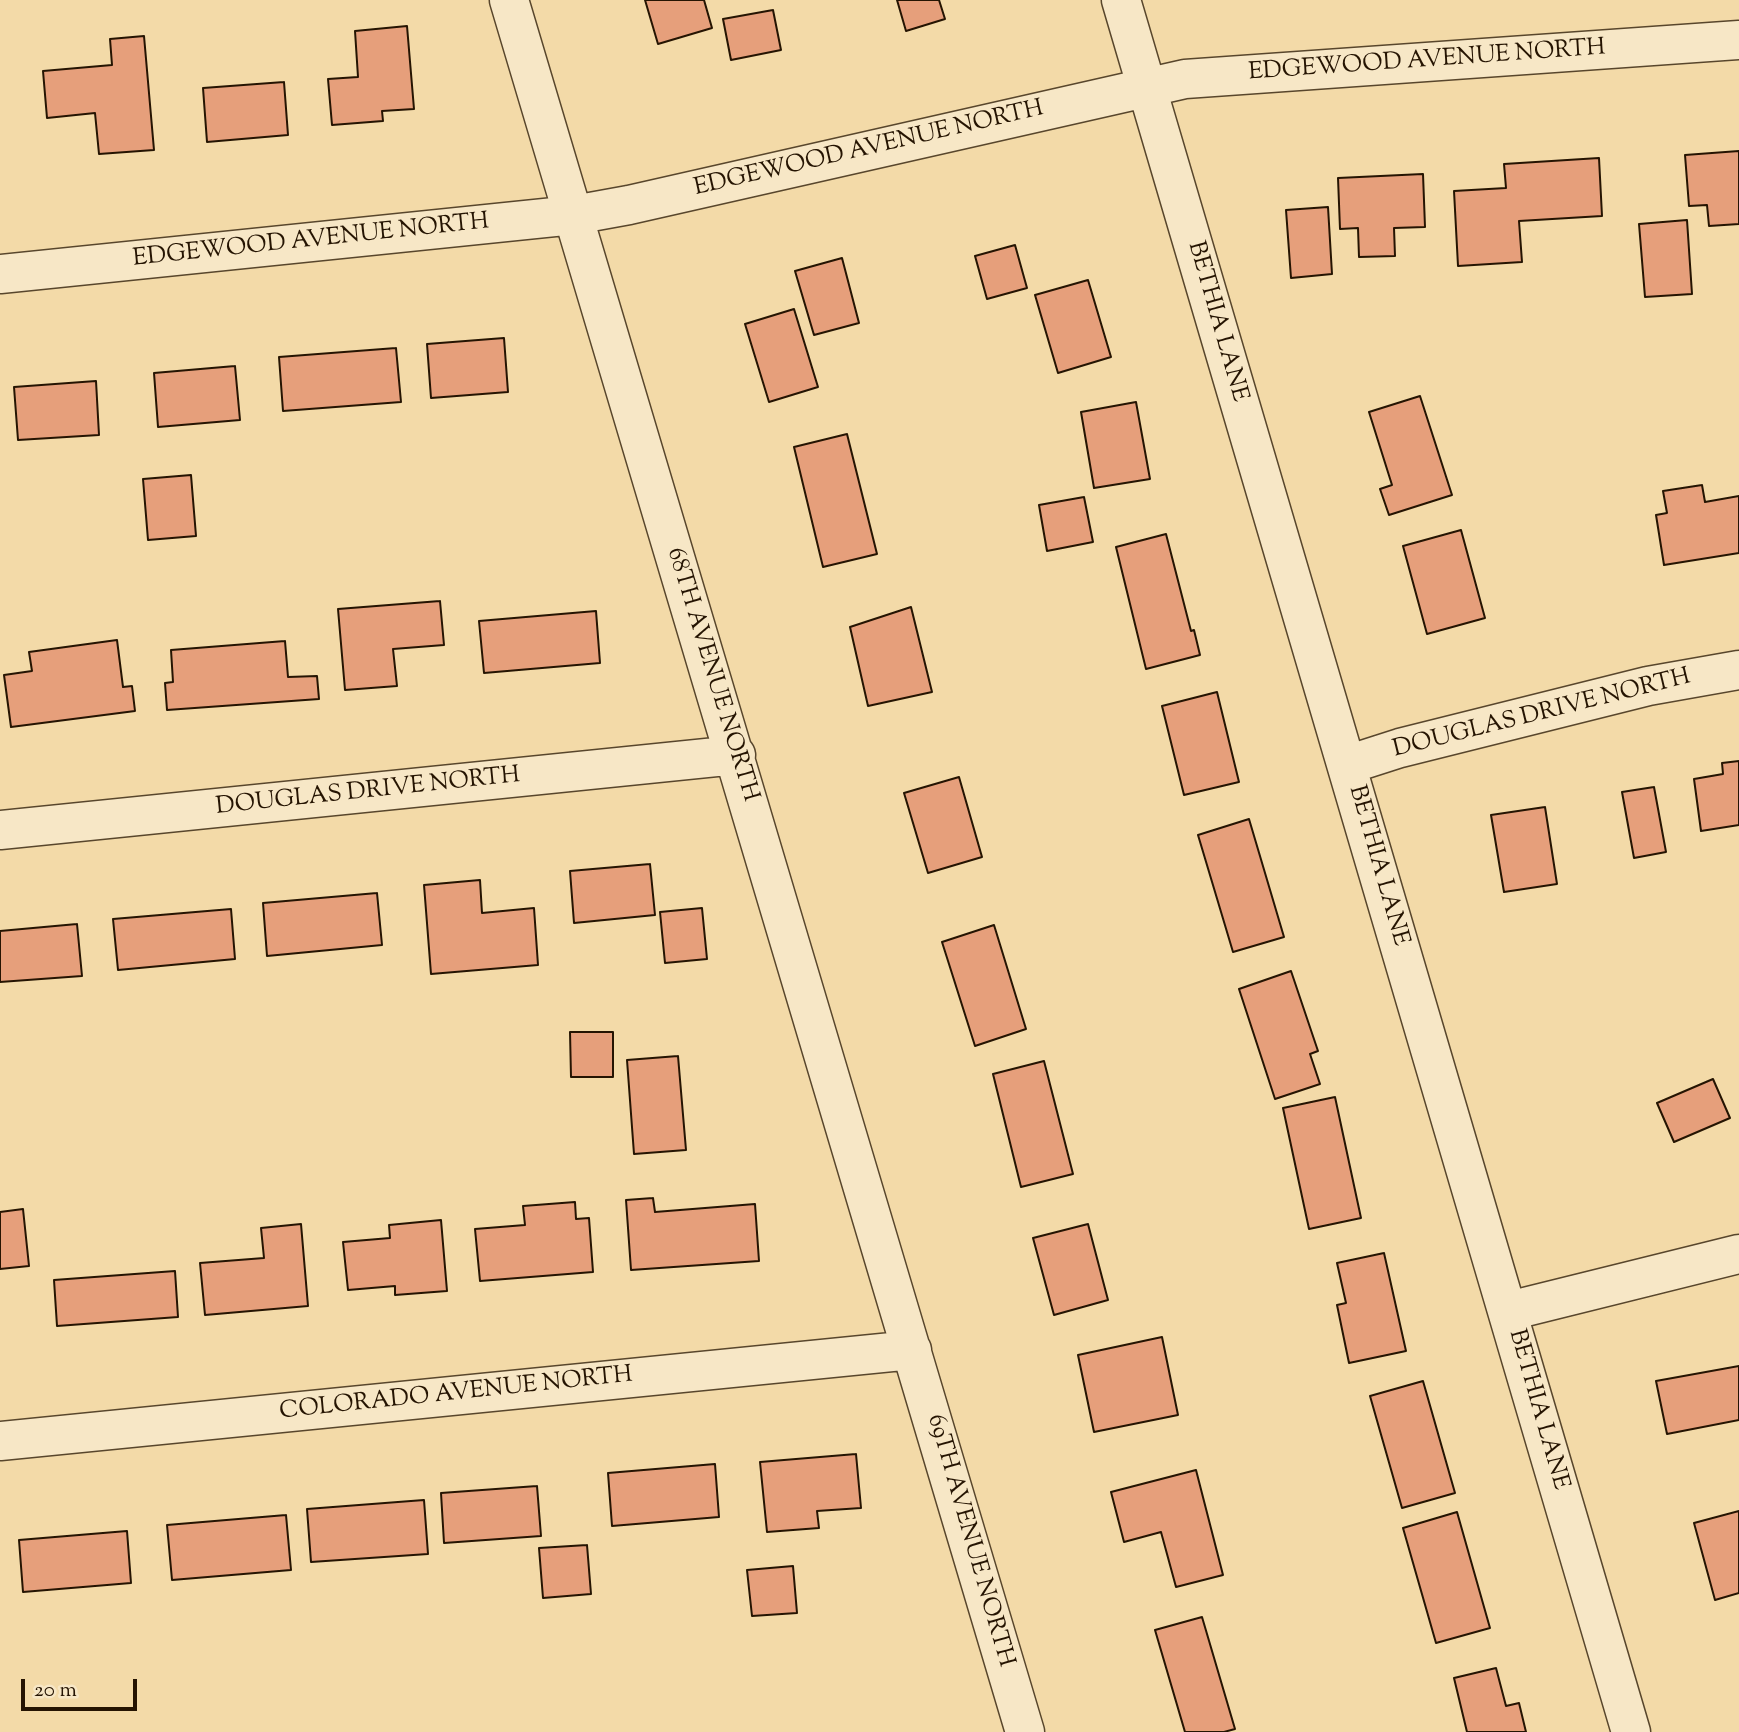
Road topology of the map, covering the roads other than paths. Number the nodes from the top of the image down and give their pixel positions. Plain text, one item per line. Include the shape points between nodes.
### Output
1 (509, 0) edge
2 (1121, 0) edge
3 (1739, 40) edge
4 (1147, 86) junction
5 (574, 215) junction
6 (0, 274) edge
7 (1739, 670) edge
8 (736, 755) junction
9 (1347, 765) junction
10 (0, 830) edge
11 (1739, 1254) edge
12 (1509, 1311) junction
13 (912, 1350) junction
14 (0, 1441) edge
15 (1025, 1732) edge
16 (1631, 1732) edge

1 - 5 street, 68TH AVENUE NORTH
2 - 4 street, BETHIA LANE
3 - 4 street, EDGEWOOD AVENUE NORTH via 1185,79
4 - 5 street, EDGEWOOD AVENUE NORTH
4 - 9 street, BETHIA LANE
5 - 6 street, EDGEWOOD AVENUE NORTH
5 - 8 street, 68TH AVENUE NORTH
7 - 9 street, DOUGLAS DRIVE NORTH via 1648,686
8 - 10 street, DOUGLAS DRIVE NORTH
8 - 13 street, 68TH AVENUE NORTH
9 - 12 street, BETHIA LANE
11 - 12 street
12 - 16 street, BETHIA LANE
13 - 14 street, COLORADO AVENUE NORTH
13 - 15 street, 69TH AVENUE NORTH

